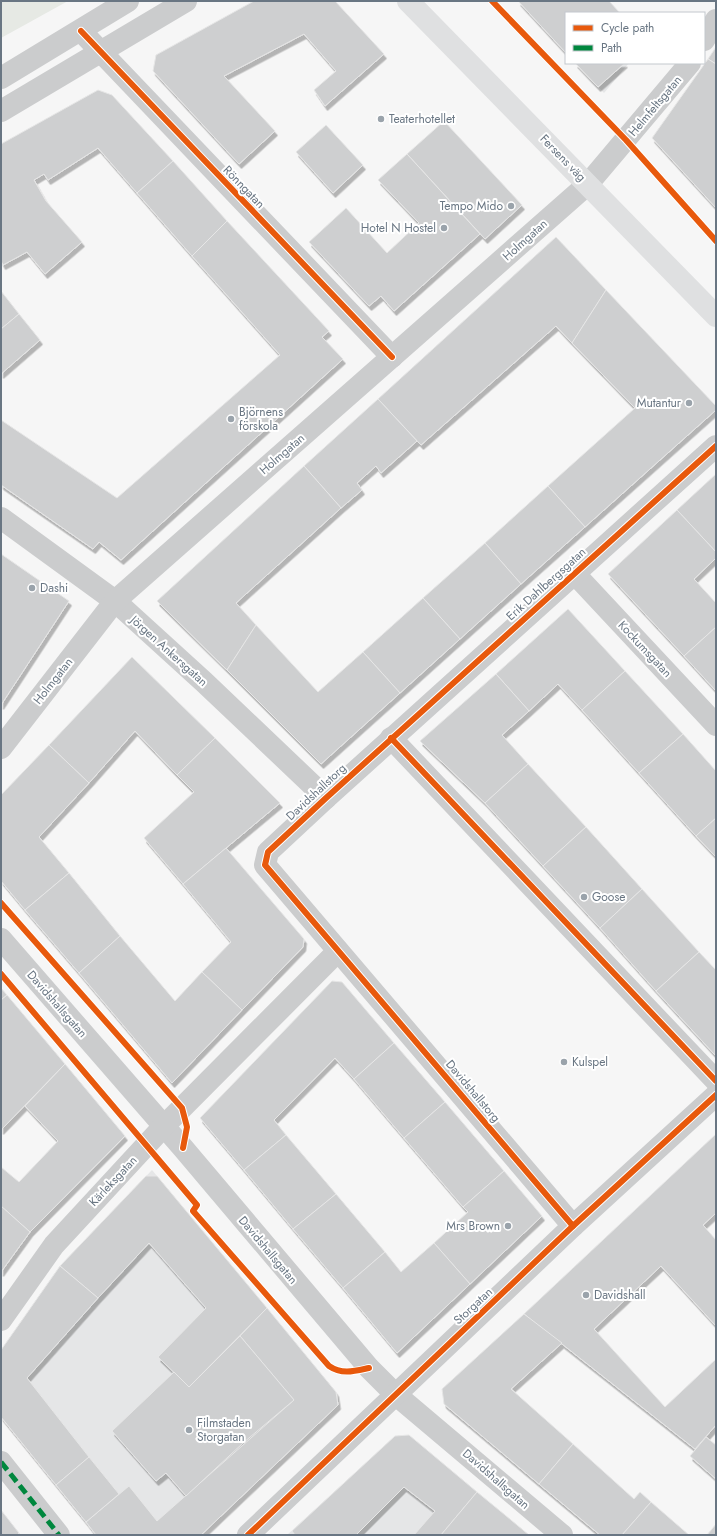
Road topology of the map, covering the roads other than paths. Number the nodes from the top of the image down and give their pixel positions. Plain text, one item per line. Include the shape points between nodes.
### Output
1 (128, 1) edge
2 (186, 1) edge
3 (408, 1) edge
4 (716, 20) edge
5 (81, 31) junction
6 (705, 38) edge
7 (101, 52) junction
8 (689, 64) edge
9 (1, 78) edge
10 (1, 111) edge
11 (588, 184) junction
12 (716, 316) edge
13 (392, 357) junction
14 (716, 446) edge
15 (1, 518) edge
16 (574, 574) junction
17 (115, 601) junction
18 (716, 725) edge
19 (391, 738) junction
20 (1, 748) edge
21 (326, 798) junction
22 (1, 939) edge
23 (338, 950) junction
24 (716, 1081) edge
25 (716, 1096) edge
26 (163, 1126) junction
27 (573, 1226) junction
28 (1, 1320) edge
29 (396, 1394) junction
30 (1, 1462) edge
31 (59, 1535) edge
32 (248, 1535) edge
33 (562, 1535) edge

1 - 5 street
2 - 7 street
3 - 11 main road, Fersens väg
4 - 6 street
5 - 7 street, Rönngatan
5 - 9 street
7 - 10 street
7 - 13 street, Rönngatan
8 - 11 street, Helmfeltsgatan
11 - 12 main road, Fersens väg
11 - 13 street, Holmgatan
13 - 17 street, Holmgatan
14 - 16 street, Erik Dahlbergsgatan
15 - 17 street, Jörgen Ankersgatan
16 - 18 street, Kockumsgatan
16 - 19 street, Erik Dahlbergsgatan
17 - 20 street, Holmgatan
17 - 21 street, Jörgen Ankersgatan
19 - 21 street, Davidshallstorg
19 - 24 street
21 - 23 street, Davidshallstorg via 268,852 265,865
22 - 26 street, Davidshallsgatan
23 - 26 street, Kärleksgatan
23 - 27 street, Davidshallstorg
25 - 27 street, Storgatan
26 - 28 street, Kärleksgatan via 54,1245
26 - 29 street, Davidshallsgatan via 358,1356
27 - 29 street, Storgatan
29 - 32 street, Storgatan
29 - 33 street, Davidshallsgatan
30 - 31 street

